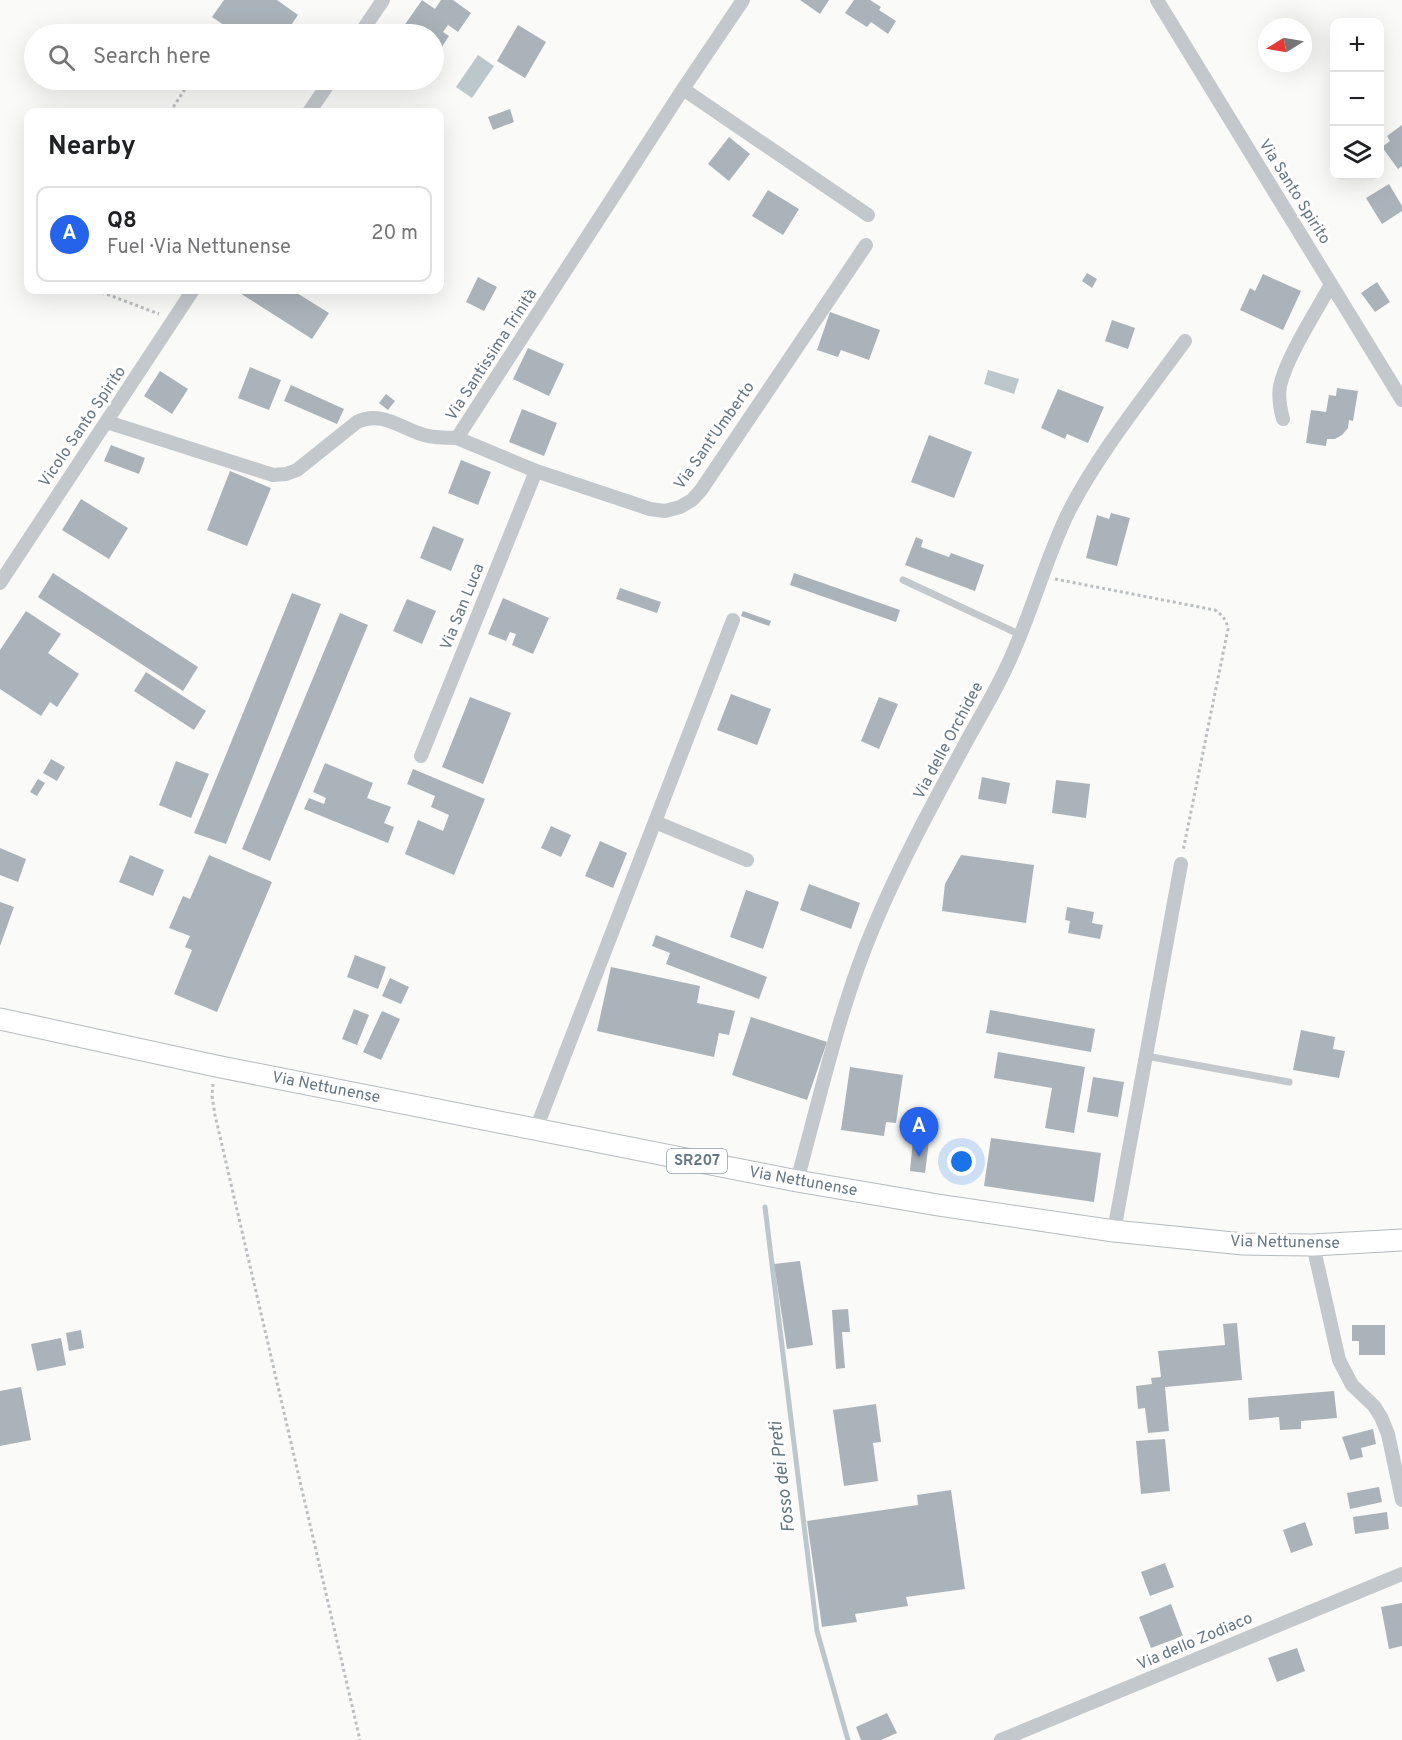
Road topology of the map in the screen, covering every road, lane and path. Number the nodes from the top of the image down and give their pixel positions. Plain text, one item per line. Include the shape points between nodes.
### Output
1 (383, 0) edge
2 (743, 0) edge
3 (1158, 0) edge
4 (367, 24) edge
5 (683, 89) junction
6 (184, 90) edge
7 (324, 90) edge
8 (173, 108) edge
9 (312, 108) edge
10 (868, 214) dead end
11 (866, 245) dead end
12 (1331, 284) junction
13 (107, 294) edge
14 (190, 294) edge
15 (174, 319) junction
16 (1185, 341) dead end
17 (1402, 400) edge
18 (1283, 419) dead end
19 (107, 422) junction
20 (457, 438) junction
21 (536, 471) junction
22 (1042, 577) junction
23 (903, 580) dead end
24 (0, 583) edge
25 (733, 620) dead end
26 (1021, 635) junction
27 (421, 756) dead end
28 (655, 822) junction
29 (747, 860) dead end
30 (1181, 864) joint
31 (0, 1019) edge
32 (1146, 1056) junction
33 (216, 1066) junction
34 (1289, 1082) dead end
35 (536, 1129) junction
36 (797, 1182) junction
37 (1114, 1231) junction
38 (1402, 1240) edge
39 (1313, 1245) junction
40 (1402, 1500) edge
41 (1402, 1574) edge
42 (360, 1740) edge
43 (1001, 1740) edge

1 - 4 street
2 - 5 street, Via Santissima Trinità
3 - 12 street, Via Santo Spirito
5 - 10 street
5 - 20 street, Via Santissima Trinità
6 - 8 path
7 - 9 street
11 - 21 street, Via Sant'Umberto via 701,490 686,505 670,510 650,509
12 - 17 street, Via Santo Spirito
12 - 18 street via 1282,381 1279,399
13 - 15 path
14 - 15 street, Vicolo Santo Spirito
15 - 19 street, Vicolo Santo Spirito
16 - 22 street, Via delle Orchidee via 1098,463 1068,514
19 - 20 street, Via Santissima Trinità via 278,475 297,470 357,422 369,418 381,418 427,436
19 - 24 street, Vicolo Santo Spirito
20 - 21 street, Via Sant'Umberto
21 - 27 street, Via San Luca
22 - 26 street, Via delle Orchidee
22 - 30 path via 1215,610 1227,623
23 - 26 lane
25 - 28 street
26 - 36 street, Via delle Orchidee via 873,928 843,1014
28 - 29 street
28 - 35 street
30 - 32 street
31 - 33 main road, Via Nettunense / SR207
32 - 34 lane
32 - 37 street
33 - 35 main road, Via Nettunense / SR207
33 - 42 path via 212,1088 215,1114
35 - 36 main road, Via Nettunense / SR207
36 - 37 main road, Via Nettunense / SR207
37 - 39 main road, Via Nettunense / SR207 via 1243,1244
38 - 39 main road, Via Nettunense / SR207
39 - 40 street via 1339,1360 1352,1385 1381,1417
41 - 43 street, Via dello Zodiaco

